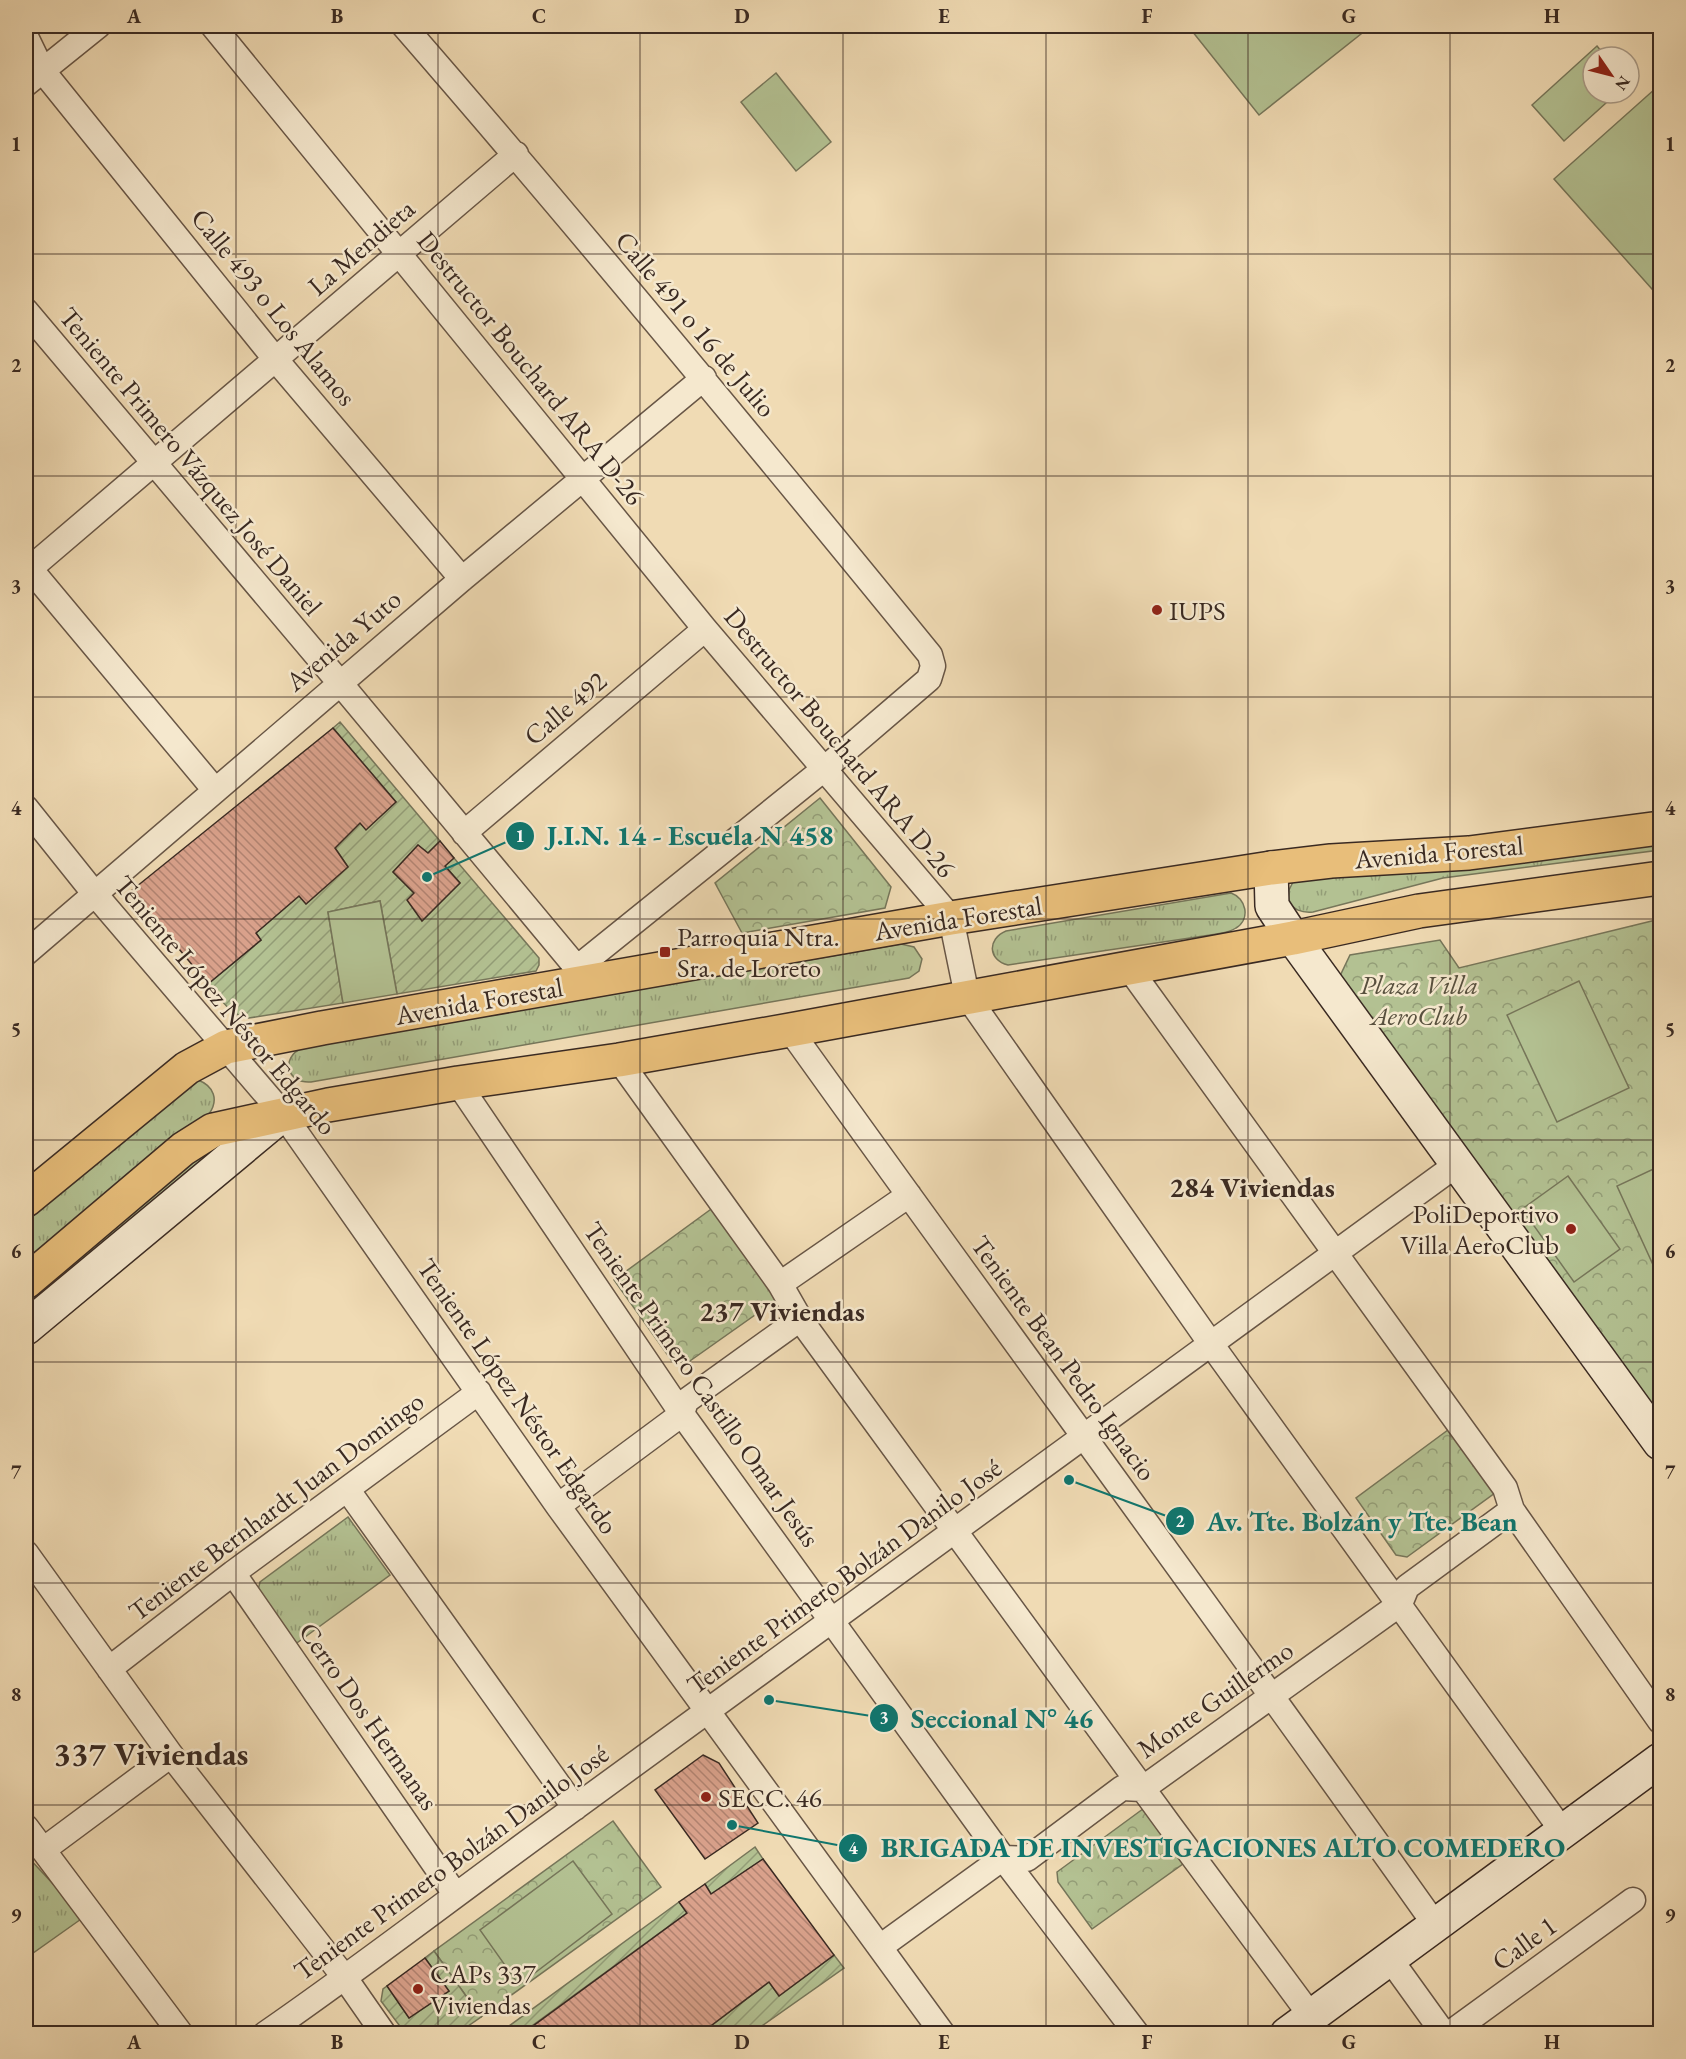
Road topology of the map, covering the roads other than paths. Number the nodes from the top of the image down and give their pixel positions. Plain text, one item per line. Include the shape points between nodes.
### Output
1 (98, 26) edge
2 (213, 26) edge
3 (404, 26) edge
4 (26, 37) edge
5 (34, 77) edge
6 (516, 154) junction
7 (399, 253) junction
8 (26, 311) edge
9 (276, 360) junction
10 (704, 378) junction
11 (154, 463) junction
12 (582, 479) junction
13 (27, 568) edge
14 (462, 579) junction
15 (705, 629) junction
16 (340, 683) junction
17 (824, 770) junction
18 (214, 789) junction
19 (26, 808) edge
20 (1660, 828) edge
21 (464, 833) junction
22 (1271, 868) junction
23 (1660, 878) edge
24 (94, 892) junction
25 (951, 918) junction
26 (1293, 938) junction
27 (26, 953) edge
28 (1129, 968) junction
29 (577, 976) junction
30 (968, 996) junction
31 (790, 1030) junction
32 (226, 1047) junction
33 (619, 1060) junction
34 (458, 1083) junction
35 (283, 1114) junction
36 (1456, 1165) junction
37 (909, 1195) junction
38 (26, 1200) edge
39 (1335, 1253) junction
40 (26, 1282) edge
41 (780, 1284) junction
42 (800, 1319) junction
43 (26, 1328) edge
44 (1211, 1344) junction
45 (479, 1392) junction
46 (682, 1414) junction
47 (1084, 1438) junction
48 (1660, 1443) edge
49 (347, 1489) junction
50 (558, 1506) junction
51 (1512, 1510) junction
52 (954, 1532) junction
53 (26, 1553) edge
54 (233, 1573) junction
55 (1400, 1604) junction
56 (832, 1621) junction
57 (109, 1669) junction
58 (1273, 1696) junction
59 (708, 1712) junction
60 (1660, 1721) edge
61 (171, 1755) junction
62 (1660, 1760) edge
63 (1142, 1789) junction
64 (575, 1808) junction
65 (26, 1827) edge
66 (1563, 1832) junction
67 (43, 1850) junction
68 (1003, 1858) junction
69 (455, 1894) junction
70 (1634, 1900) dead end
71 (1436, 1926) junction
72 (880, 1947) junction
73 (1390, 1959) junction
74 (345, 1978) junction
75 (1299, 2025) edge
76 (181, 2034) edge
77 (265, 2034) edge
78 (384, 2034) edge
79 (944, 2034) edge
80 (1137, 2034) edge
81 (1444, 2034) edge
82 (1449, 2034) edge

1 - 5 street
2 - 7 street, Destructor Bouchard ARA D-26
3 - 6 street, Calle 491 o 16 de Julio
4 - 5 street, Calle 493 o Los Alamos
5 - 9 street, Calle 493 o Los Alamos
6 - 7 street, La Mendieta
6 - 10 street, Calle 491 o 16 de Julio
7 - 9 street, La Mendieta
7 - 12 street, Destructor Bouchard ARA D-26
8 - 11 street, Teniente Primero Vázquez José Daniel
9 - 11 street, La Mendieta
9 - 14 street, Calle 493 o Los Alamos
10 - 12 street, Avenida Yuto
10 - 17 street, Calle 491 o 16 de Julio via 930,655 933,666 929,679
11 - 13 street, La Mendieta
11 - 16 street, Teniente Primero Vázquez José Daniel
12 - 14 street, Avenida Yuto
12 - 15 street, Destructor Bouchard ARA D-26
13 - 18 street
14 - 16 street, Avenida Yuto
15 - 17 street, Destructor Bouchard ARA D-26
15 - 21 street, Calle 492
16 - 18 street, Avenida Yuto
16 - 21 street, Teniente Primero Vázquez José Daniel
17 - 25 street, Destructor Bouchard ARA D-26
17 - 29 street
18 - 24 street, Avenida Yuto
19 - 24 street, Teniente López Néstor Edgardo
20 - 22 main road, Avenida Forestal via 1469,853
21 - 29 street, Teniente Primero Vázquez José Daniel
22 - 25 main road, Avenida Forestal
22 - 26 street via 1272,906
23 - 26 main road, Avenida Forestal via 1419,911
24 - 27 street, Avenida Yuto
24 - 32 street, Teniente López Néstor Edgardo
25 - 29 main road, Avenida Forestal
25 - 30 street, Destructor Bouchard ARA D-26
26 - 28 main road, Avenida Forestal
26 - 36 street
28 - 30 main road, Avenida Forestal
28 - 39 street
29 - 32 main road, Avenida Forestal
30 - 31 main road, Avenida Forestal
30 - 44 street, Destructor Bouchard ARA D-26
31 - 33 main road, Avenida Forestal
31 - 37 street, Teniente Bean Pedro Ignacio
32 - 35 street, Teniente López Néstor Edgardo
32 - 38 main road, Avenida Forestal via 187,1068
33 - 34 main road, Avenida Forestal
33 - 41 street
34 - 35 main road, Avenida Forestal
34 - 46 street, Teniente Primero Castillo Omar Jesús
35 - 40 main road, Avenida Forestal via 213,1130 183,1149
35 - 43 street, Avenida Forestal
35 - 45 street, Teniente López Néstor Edgardo
36 - 39 street, Teniente Primero Bolzán Danilo José
36 - 48 street
37 - 41 street
37 - 47 street, Teniente Bean Pedro Ignacio
39 - 44 street, Teniente Primero Bolzán Danilo José
39 - 51 street via 1505,1488
41 - 42 street
42 - 46 street via 686,1401
42 - 52 street
44 - 47 street, Teniente Primero Bolzán Danilo José
44 - 55 street, Destructor Bouchard ARA D-26
45 - 49 street, Teniente Bernhardt Juan Domingo
45 - 50 street, Teniente López Néstor Edgardo
46 - 50 street
46 - 56 street, Teniente Primero Castillo Omar Jesús
47 - 52 street, Teniente Primero Bolzán Danilo José
47 - 58 street, Teniente Bean Pedro Ignacio
49 - 54 street, Teniente Bernhardt Juan Domingo
49 - 64 street
50 - 59 street, Teniente López Néstor Edgardo
51 - 55 street, Monte Guillermo via 1407,1587
51 - 60 street
52 - 56 street, Teniente Primero Bolzán Danilo José
52 - 63 street
53 - 57 street
54 - 57 street, Teniente Bernhardt Juan Domingo
54 - 69 street, Cerro Dos Hermanas
55 - 58 street, Monte Guillermo
55 - 66 street, Destructor Bouchard ARA D-26
56 - 59 street, Teniente Primero Bolzán Danilo José
56 - 68 street, Teniente Primero Castillo Omar Jesús
57 - 61 street
58 - 63 street, Monte Guillermo
58 - 71 street, Teniente Bean Pedro Ignacio
59 - 64 street, Teniente Primero Bolzán Danilo José
59 - 72 street, Teniente López Néstor Edgardo
61 - 67 street
61 - 74 street
62 - 66 street
63 - 68 street, Monte Guillermo via 1122,1788 1027,1859
63 - 75 street
64 - 69 street, Teniente Primero Bolzán Danilo José
65 - 67 street
66 - 71 street
67 - 76 street
68 - 72 street
68 - 80 street, Teniente Primero Castillo Omar Jesús
69 - 74 street, Teniente Primero Bolzán Danilo José
70 - 82 street, Calle 1
71 - 73 street
72 - 79 street, Teniente López Néstor Edgardo
73 - 75 street
73 - 81 street
74 - 77 street, Teniente Primero Bolzán Danilo José
74 - 78 street

